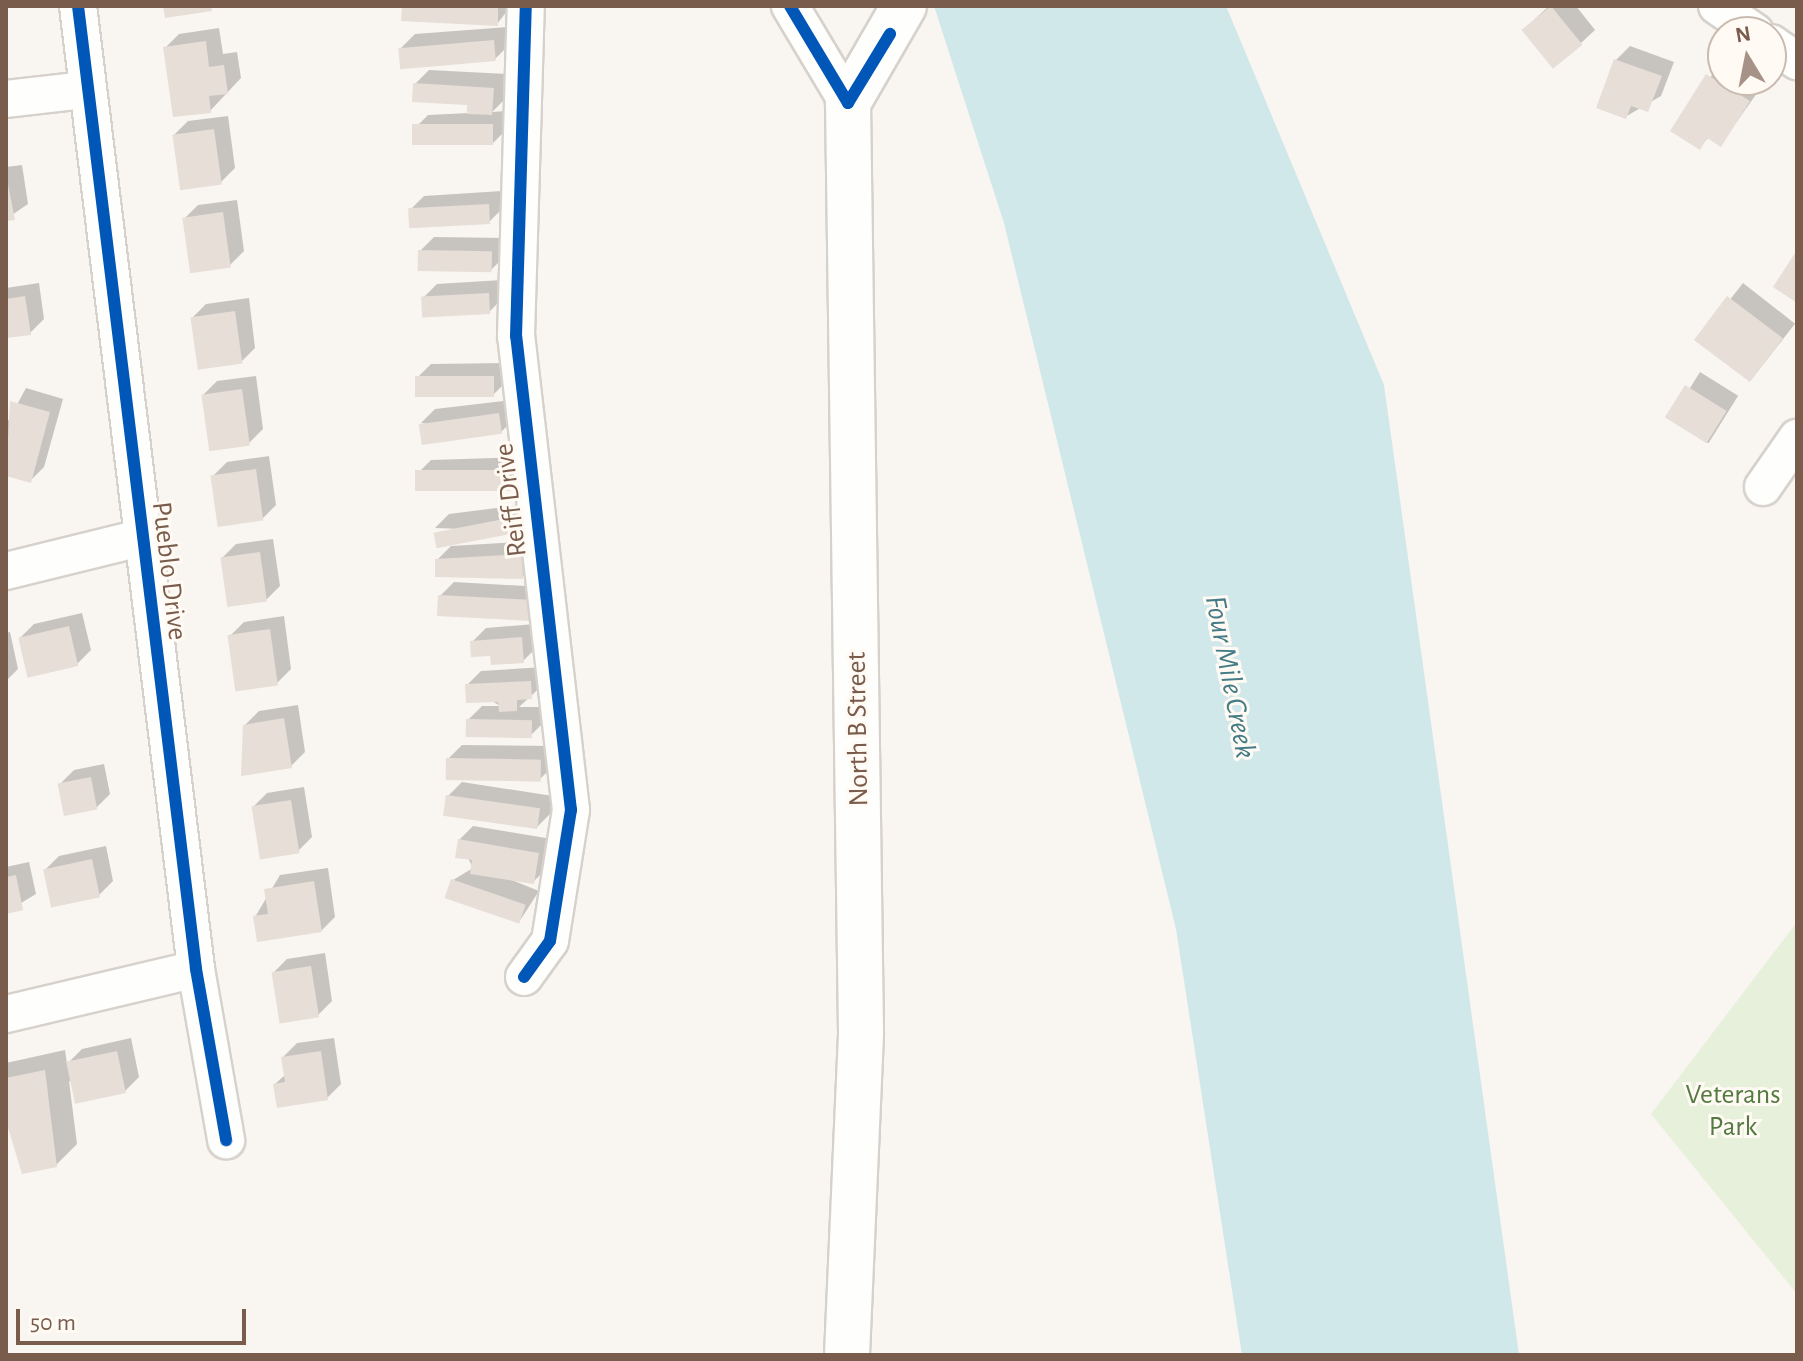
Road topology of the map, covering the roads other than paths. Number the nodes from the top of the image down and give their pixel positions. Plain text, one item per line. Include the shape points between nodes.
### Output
1 (78, 6) edge
2 (526, 6) edge
3 (790, 6) edge
4 (897, 20) edge
5 (85, 90) junction
6 (6, 99) edge
7 (848, 103) junction
8 (1797, 438) edge
9 (1763, 487) dead end
10 (140, 538) junction
11 (6, 571) edge
12 (196, 969) junction
13 (524, 977) dead end
14 (6, 1014) edge
15 (226, 1140) dead end
16 (847, 1355) edge

1 - 5 street, Pueblo Drive
2 - 13 street, Reiff Drive via 516,336 571,810 550,941
3 - 7 street
4 - 7 main road
5 - 6 street
5 - 10 street, Pueblo Drive
7 - 16 main road, North B Street via 861,1032
8 - 9 street
10 - 11 street
10 - 12 street, Pueblo Drive
12 - 14 street
12 - 15 street, Pueblo Drive

